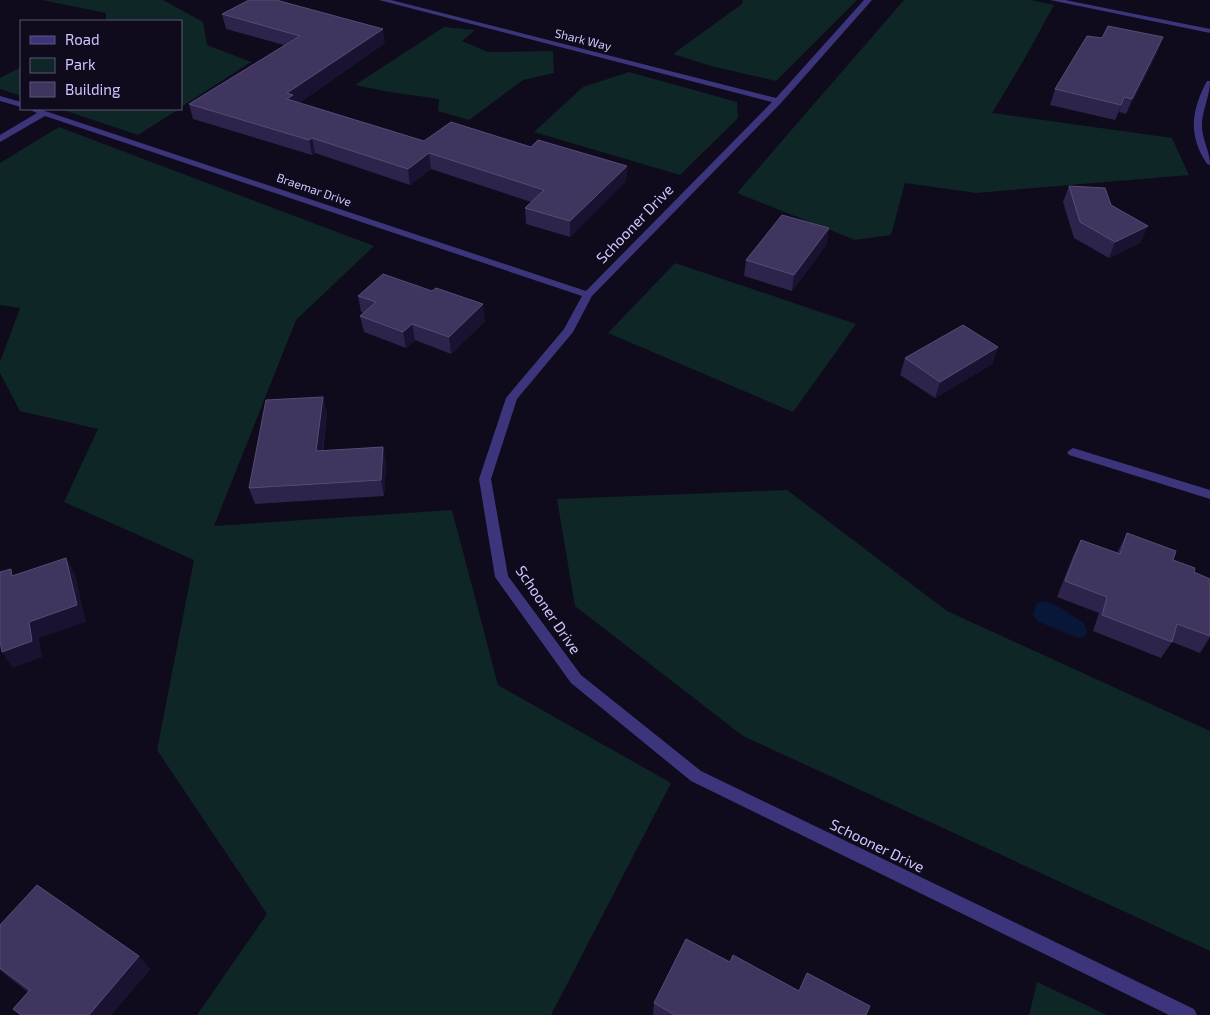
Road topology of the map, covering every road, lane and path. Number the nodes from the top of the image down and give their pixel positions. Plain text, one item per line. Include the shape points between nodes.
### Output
1 (383, 0) edge
2 (868, 0) edge
3 (1054, 0) edge
4 (1210, 31) edge
5 (1210, 83) edge
6 (0, 98) edge
7 (778, 101) junction
8 (20, 105) edge
9 (35, 110) edge
10 (44, 113) junction
11 (0, 139) edge
12 (1210, 162) edge
13 (588, 295) junction
14 (1073, 452) dead end
15 (1210, 495) edge
16 (1188, 1015) edge

1 - 7 street, Shark Way
2 - 7 street, Schooner Drive
3 - 4 street
5 - 12 street via 1196,119 1202,150
6 - 8 street
7 - 13 street, Schooner Drive
9 - 10 street, Braemar Drive
10 - 11 street
10 - 13 street, Braemar Drive
13 - 16 street, Schooner Drive via 569,330 512,398 485,479 502,577 576,680 696,776
14 - 15 street

